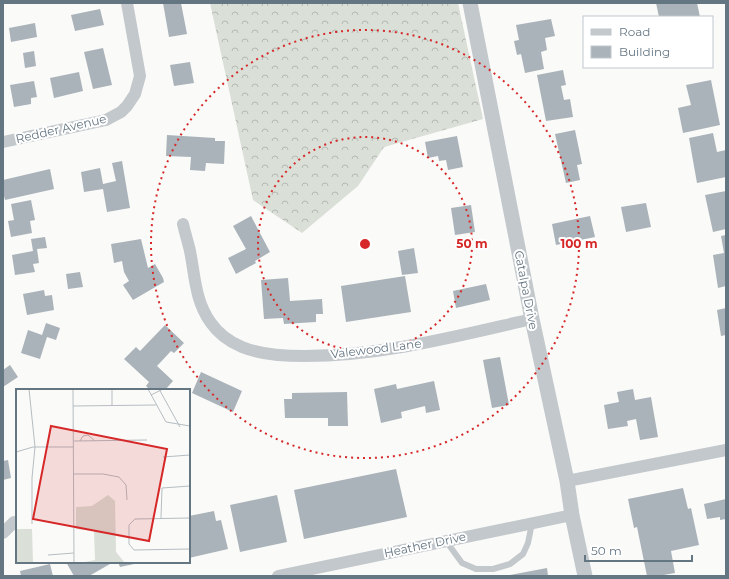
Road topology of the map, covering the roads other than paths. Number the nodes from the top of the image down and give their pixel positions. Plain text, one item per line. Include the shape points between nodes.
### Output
1 (127, 3) edge
2 (470, 3) edge
3 (3, 142) edge
4 (183, 224) dead end
5 (532, 319) junction
6 (726, 450) edge
7 (567, 481) junction
8 (572, 515) junction
9 (14, 522) dead end
10 (532, 523) junction
11 (3, 533) edge
12 (446, 541) junction
13 (278, 576) edge
14 (586, 576) edge

1 - 3 street, Redder Avenue via 140,76 135,94 127,106 106,120
2 - 5 street, Catalpa Drive
4 - 5 street, Valewood Lane via 195,287 204,311 220,333 242,347 254,351 297,356 355,354 396,349
5 - 7 street, Catalpa Drive
6 - 7 street
7 - 8 street, Catalpa Drive
8 - 10 street, Heather Drive
8 - 14 street, Catalpa Drive
9 - 11 street
10 - 12 street, Heather Drive
10 - 12 lane via 523,554 510,564 493,569 476,569 462,563
12 - 13 street, Heather Drive

